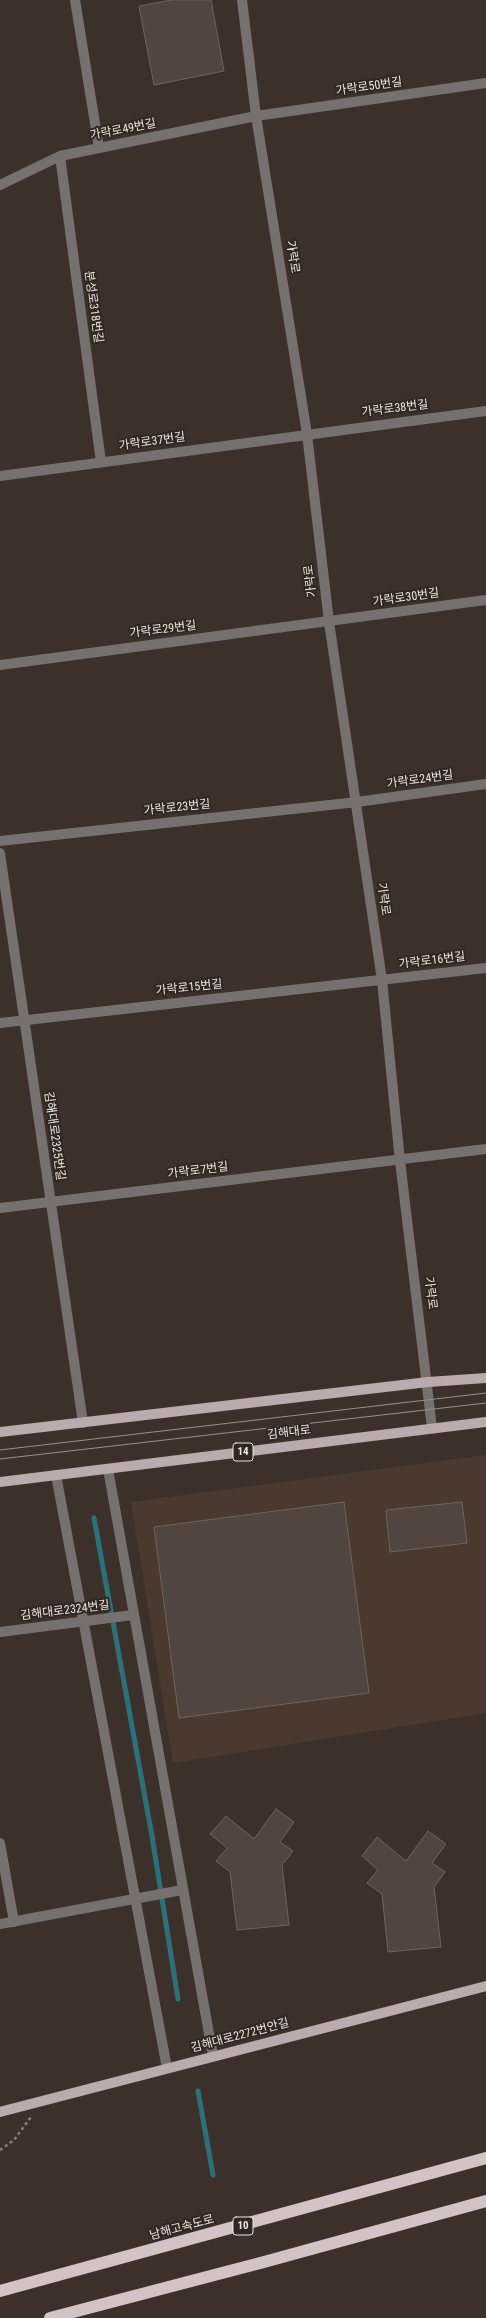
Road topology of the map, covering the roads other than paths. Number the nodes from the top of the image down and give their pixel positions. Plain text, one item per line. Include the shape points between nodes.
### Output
1 (75, 0) edge
2 (242, 0) edge
3 (486, 84) edge
4 (256, 116) junction
5 (100, 148) junction
6 (60, 156) junction
7 (0, 185) edge
8 (486, 411) edge
9 (307, 434) junction
10 (101, 462) junction
11 (0, 476) edge
12 (486, 600) edge
13 (329, 622) junction
14 (0, 664) edge
15 (486, 784) edge
16 (357, 802) junction
17 (0, 841) edge
18 (0, 853) edge
19 (486, 968) edge
20 (382, 980) junction
21 (24, 1020) junction
22 (0, 1022) edge
23 (486, 1149) edge
24 (400, 1161) junction
25 (51, 1202) junction
26 (0, 1208) edge
27 (486, 1378) edge
28 (428, 1382) junction
29 (486, 1422) edge
30 (83, 1423) junction
31 (432, 1428) junction
32 (0, 1432) edge
33 (108, 1469) junction
34 (56, 1475) junction
35 (0, 1482) edge
36 (133, 1615) junction
37 (84, 1622) junction
38 (0, 1632) edge
39 (0, 1843) edge
40 (182, 1890) junction
41 (136, 1900) junction
42 (14, 1922) junction
43 (0, 1924) edge
44 (486, 1986) edge
45 (213, 2056) junction
46 (167, 2068) junction
47 (0, 2112) edge
48 (486, 2158) edge
49 (486, 2201) edge
50 (0, 2291) edge
51 (50, 2318) edge

1 - 5 street
2 - 4 street, 가락로
3 - 4 street, 가락로50번길
4 - 5 street, 가락로49번길
4 - 9 street, 가락로
5 - 6 street, 가락로49번길
6 - 7 street, 가락로49번길
6 - 10 street, 분성로318번길
8 - 9 street, 가락로38번길
9 - 10 street, 가락로37번길
9 - 13 street, 가락로
10 - 11 street, 가락로37번길
12 - 13 street, 가락로30번길
13 - 14 street, 가락로29번길
13 - 16 street, 가락로
15 - 16 street, 가락로24번길
16 - 17 street, 가락로23번길
16 - 20 street, 가락로
18 - 21 street, 김해대로2325번길
19 - 20 street, 가락로16번길
20 - 21 street, 가락로15번길
20 - 24 street, 가락로
21 - 22 street, 가락로15번길
21 - 25 street, 김해대로2325번길
23 - 24 street
24 - 25 street, 가락로7번길
24 - 28 street, 가락로
25 - 26 street, 가락로7번길
25 - 30 street, 김해대로2325번길
27 - 28 main road
28 - 30 main road
28 - 31 street, 가락로
29 - 31 main road, 김해대로 / 14
30 - 32 main road
31 - 33 main road, 김해대로 / 14
33 - 34 main road, 김해대로 / 14
33 - 36 street
34 - 35 main road, 김해대로 / 14
34 - 37 street
36 - 37 street, 김해대로2324번길
36 - 40 street
37 - 38 street, 김해대로2324번길
37 - 41 street
39 - 42 street
40 - 41 street
40 - 45 street
41 - 42 street
41 - 46 street
42 - 43 street
44 - 45 main road, 김해대로2272번안길
45 - 46 main road, 김해대로2272번안길
46 - 47 main road, 김해대로2272번안길
48 - 50 highway, 남해고속도로 / 10
49 - 51 highway

